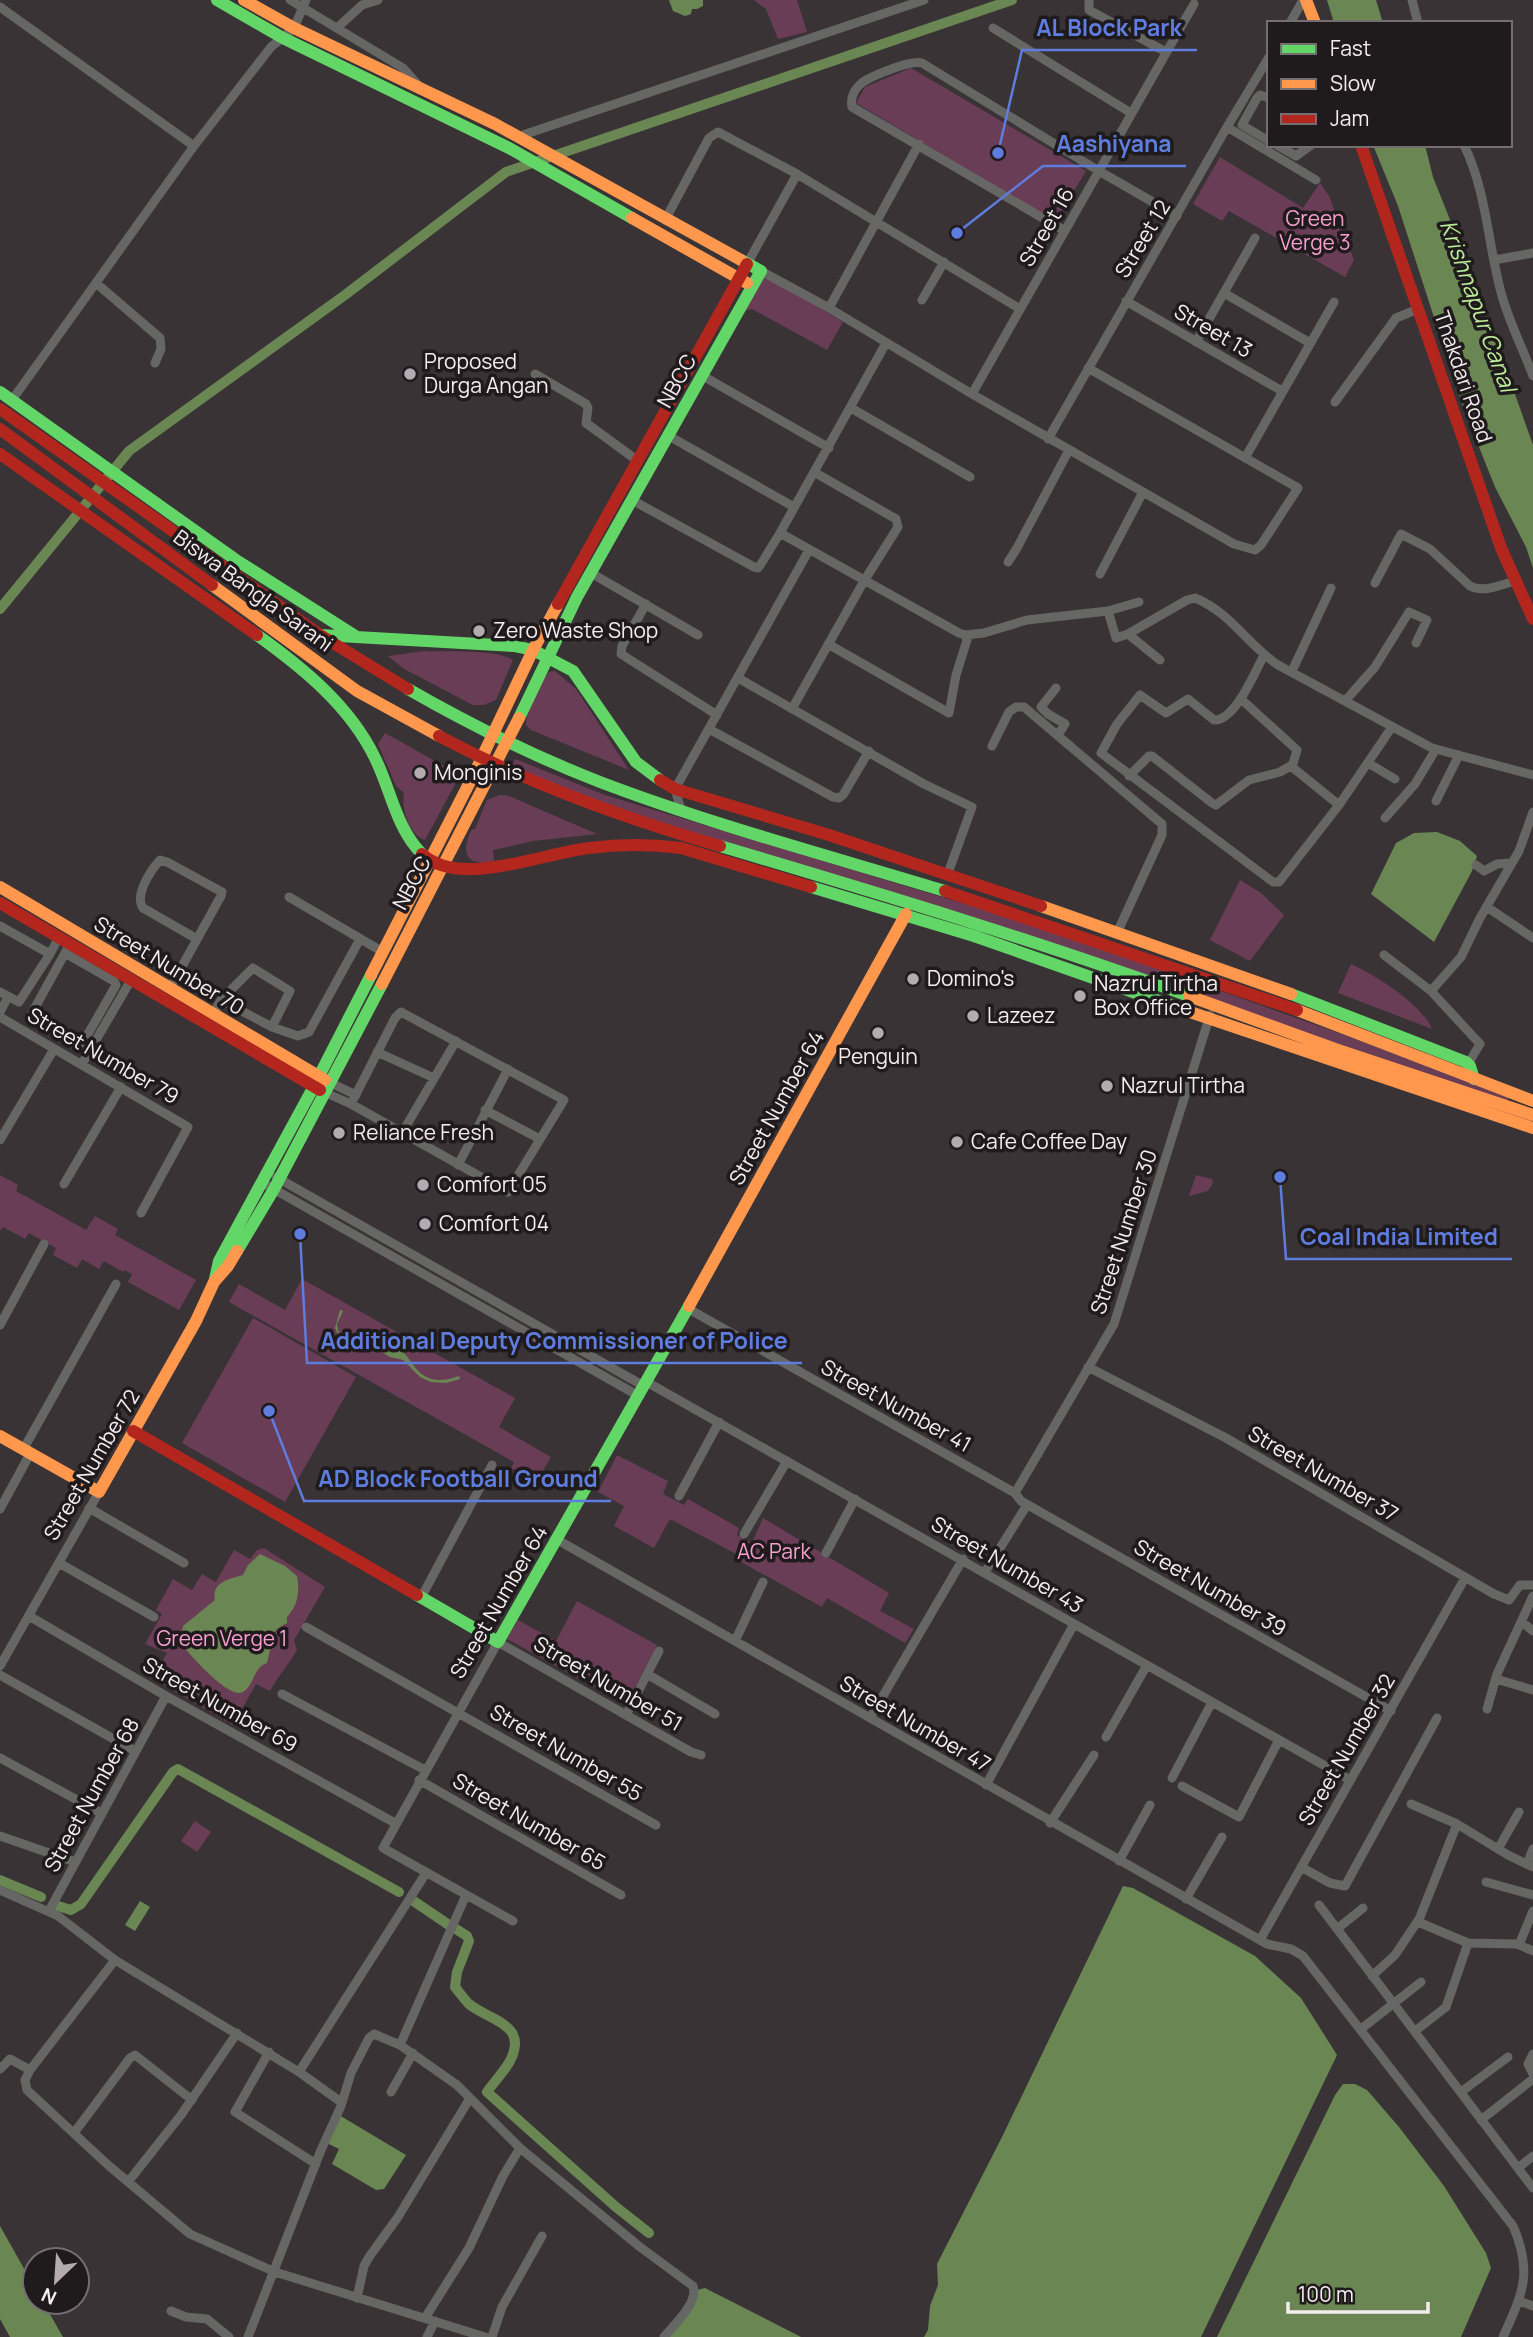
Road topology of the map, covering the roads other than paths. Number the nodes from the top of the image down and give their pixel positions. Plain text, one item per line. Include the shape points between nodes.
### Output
1 (217, 0) edge
2 (244, 0) edge
3 (290, 0) edge
4 (378, 0) edge
5 (924, 0) edge
6 (1089, 0) edge
7 (1305, 0) edge
8 (1412, 0) edge
9 (304, 3) edge
10 (363, 3) edge
11 (1194, 4) dead end
12 (0, 7) edge
13 (1291, 21) edge
14 (1314, 21) edge
15 (1417, 21) edge
16 (338, 27) junction
17 (294, 28) junction
18 (993, 28) dead end
19 (283, 38) junction
20 (1167, 52) junction
21 (1267, 60) edge
22 (422, 89) junction
23 (1245, 97) junction
24 (1267, 97) edge
25 (1254, 103) junction
26 (1131, 113) junction
27 (1234, 115) junction
28 (1244, 120) junction
29 (1227, 127) junction
30 (1267, 140) edge
31 (516, 141) junction
32 (919, 144) junction
33 (194, 146) junction
34 (1280, 147) edge
35 (1308, 147) edge
36 (1362, 147) edge
37 (1465, 147) edge
38 (558, 168) junction
39 (1098, 172) junction
40 (796, 174) junction
41 (1316, 180) dead end
42 (1177, 216) junction
43 (665, 220) junction
44 (876, 221) junction
45 (1065, 231) junction
46 (1255, 238) dead end
47 (1533, 253) edge
48 (1494, 260) junction
49 (944, 262) junction
50 (747, 264) junction
51 (761, 271) junction
52 (739, 278) junction
53 (96, 283) junction
54 (753, 286) junction
55 (1224, 293) junction
56 (922, 300) dead end
57 (1126, 301) junction
58 (1334, 302) dead end
59 (829, 308) junction
60 (1020, 309) junction
61 (1418, 309) junction
62 (1196, 342) junction
63 (886, 343) junction
64 (1310, 343) junction
65 (155, 363) dead end
66 (1088, 368) junction
67 (535, 374) dead end
68 (702, 376) junction
69 (1533, 376) edge
70 (1282, 391) junction
71 (0, 392) edge
72 (972, 394) junction
73 (12, 400) junction
74 (1335, 402) dead end
75 (850, 408) junction
76 (0, 409) edge
77 (0, 429) edge
78 (669, 436) junction
79 (1048, 439) junction
80 (829, 448) junction
81 (1069, 450) junction
82 (0, 454) edge
83 (1245, 458) junction
84 (638, 461) junction
85 (814, 472) junction
86 (970, 477) dead end
87 (125, 490) junction
88 (1143, 492) junction
89 (632, 500) junction
90 (794, 507) junction
91 (780, 533) junction
92 (809, 550) junction
93 (1007, 562) dead end
94 (591, 573) junction
95 (1100, 574) dead end
96 (864, 581) junction
97 (1515, 581) junction
98 (1375, 583) dead end
99 (1331, 588) dead end
100 (1139, 602) dead end
101 (646, 604) junction
102 (1108, 611) junction
103 (1533, 620) edge
104 (1128, 634) junction
105 (279, 635) junction
106 (320, 635) junction
107 (698, 635) dead end
108 (965, 635) junction
109 (359, 638) junction
110 (1416, 643) dead end
111 (828, 644) junction
112 (271, 646) junction
113 (533, 650) junction
114 (1264, 655) junction
115 (547, 657) junction
116 (1160, 660) dead end
117 (1292, 671) junction
118 (738, 678) junction
119 (1056, 688) dead end
120 (1241, 699) junction
121 (1345, 701) junction
122 (793, 708) junction
123 (717, 715) junction
124 (1392, 727) junction
125 (709, 729) junction
126 (1061, 731) junction
127 (493, 734) junction
128 (508, 742) junction
129 (992, 746) dead end
130 (1436, 750) junction
131 (869, 751) junction
132 (1459, 754) junction
133 (482, 759) junction
134 (1368, 763) junction
135 (496, 765) junction
136 (1292, 765) junction
137 (1533, 775) edge
138 (1129, 776) junction
139 (1395, 779) dead end
140 (675, 789) junction
141 (1436, 801) dead end
142 (1339, 805) junction
143 (681, 810) junction
144 (1533, 812) edge
145 (1385, 817) dead end
146 (430, 860) junction
147 (1511, 863) junction
148 (1476, 865) dead end
149 (442, 867) junction
150 (947, 876) junction
151 (0, 887) edge
152 (289, 897) dead end
153 (0, 903) edge
154 (1486, 907) junction
155 (906, 914) junction
156 (0, 926) edge
157 (1117, 933) junction
158 (1533, 938) edge
159 (197, 939) junction
160 (360, 939) junction
161 (65, 945) junction
162 (383, 952) junction
163 (50, 954) junction
164 (1384, 956) dead end
165 (131, 980) junction
166 (170, 988) junction
167 (1431, 991) junction
168 (4, 994) edge
169 (221, 1000) junction
170 (1212, 1005) junction
171 (0, 1014) edge
172 (213, 1014) junction
173 (1209, 1019) junction
174 (272, 1027) junction
175 (456, 1041) junction
176 (54, 1049) junction
177 (84, 1051) junction
178 (377, 1052) junction
179 (1468, 1064) junction
180 (82, 1065) junction
181 (508, 1069) junction
182 (433, 1079) junction
183 (1474, 1079) junction
184 (322, 1085) junction
185 (121, 1087) junction
186 (356, 1095) junction
187 (1532, 1099) edge
188 (351, 1104) junction
189 (485, 1110) junction
190 (1533, 1115) edge
191 (1533, 1128) edge
192 (401, 1133) junction
193 (540, 1139) junction
194 (0, 1140) edge
195 (458, 1166) junction
196 (271, 1181) junction
197 (64, 1184) dead end
198 (141, 1213) dead end
199 (44, 1244) dead end
200 (116, 1284) dead end
201 (687, 1308) junction
202 (0, 1325) edge
203 (1088, 1367) junction
204 (641, 1387) junction
205 (719, 1422) junction
206 (133, 1431) junction
207 (0, 1436) edge
208 (27, 1452) junction
209 (787, 1461) junction
210 (492, 1465) dead end
211 (99, 1492) junction
212 (1015, 1493) junction
213 (679, 1496) dead end
214 (855, 1499) junction
215 (1027, 1505) junction
216 (0, 1508) edge
217 (89, 1508) junction
218 (744, 1534) dead end
219 (556, 1539) junction
220 (826, 1553) dead end
221 (963, 1559) junction
222 (59, 1563) junction
223 (184, 1563) dead end
224 (985, 1572) junction
225 (1465, 1578) junction
226 (763, 1582) dead end
227 (1533, 1585) edge
228 (422, 1596) junction
229 (1533, 1596) edge
230 (29, 1616) junction
231 (154, 1617) dead end
232 (1522, 1622) junction
233 (1074, 1624) junction
234 (306, 1627) dead end
235 (1533, 1631) edge
236 (735, 1641) junction
237 (498, 1642) junction
238 (659, 1651) dead end
239 (1147, 1665) junction
240 (0, 1666) edge
241 (647, 1674) junction
242 (0, 1675) edge
243 (1496, 1679) junction
244 (1533, 1690) edge
245 (282, 1694) dead end
246 (166, 1696) junction
247 (1212, 1702) junction
248 (1487, 1709) dead end
249 (1391, 1711) junction
250 (458, 1712) junction
251 (715, 1714) dead end
252 (626, 1715) junction
253 (870, 1718) junction
254 (1437, 1718) dead end
255 (1106, 1737) dead end
256 (1279, 1741) junction
257 (135, 1751) junction
258 (701, 1755) dead end
259 (1094, 1755) dead end
260 (0, 1758) edge
261 (425, 1770) junction
262 (1172, 1778) dead end
263 (419, 1780) junction
264 (1350, 1780) junction
265 (986, 1785) junction
266 (1182, 1786) dead end
267 (1411, 1804) dead end
268 (1150, 1805) dead end
269 (102, 1812) junction
270 (1519, 1812) dead end
271 (395, 1823) junction
272 (1050, 1823) junction
273 (1457, 1824) junction
274 (656, 1825) dead end
275 (0, 1836) edge
276 (1222, 1836) dead end
277 (1498, 1849) junction
278 (1533, 1849) edge
279 (1119, 1861) junction
280 (75, 1862) junction
281 (1530, 1866) edge
282 (1301, 1867) junction
283 (426, 1872) junction
284 (1486, 1882) dead end
285 (0, 1890) edge
286 (466, 1895) junction
287 (621, 1895) dead end
288 (1533, 1895) edge
289 (1185, 1899) junction
290 (1319, 1905) dead end
291 (1363, 1908) dead end
292 (49, 1911) junction
293 (1533, 1911) edge
294 (1419, 1919) junction
295 (513, 1921) dead end
296 (1337, 1929) junction
297 (1259, 1940) junction
298 (1468, 1943) junction
299 (1519, 1944) junction
300 (1533, 1951) edge
301 (115, 1960) junction
302 (1373, 1976) junction
303 (1421, 1982) dead end
304 (1394, 2004) junction
305 (1361, 2029) junction
306 (1415, 2031) junction
307 (237, 2033) junction
308 (400, 2045) junction
309 (269, 2052) junction
310 (413, 2053) junction
311 (1533, 2054) edge
312 (1508, 2057) dead end
313 (0, 2069) edge
314 (30, 2070) junction
315 (299, 2071) junction
316 (1533, 2076) edge
317 (391, 2092) dead end
318 (1461, 2092) junction
319 (470, 2098) junction
320 (192, 2100) junction
321 (341, 2102) junction
322 (1481, 2120) junction
323 (74, 2133) junction
324 (520, 2148) junction
325 (1533, 2156) edge
326 (316, 2164) junction
327 (1518, 2168) junction
328 (128, 2182) junction
329 (1533, 2188) edge
330 (542, 2236) dead end
331 (275, 2272) junction
332 (1530, 2273) edge
333 (357, 2298) junction
334 (1519, 2301) junction
335 (1533, 2306) edge
336 (170, 2311) dead end
337 (425, 2318) junction
338 (435, 2321) junction
339 (470, 2335) edge
340 (229, 2337) edge
341 (248, 2337) edge
342 (427, 2337) edge
343 (485, 2337) edge
344 (492, 2337) edge
345 (664, 2337) edge
346 (1503, 2337) edge

1 - 19 street
2 - 17 street
3 - 9 street
4 - 10 street
5 - 31 street
6 - 20 street via 1089,10
7 - 13 street
7 - 14 street
8 - 15 street
9 - 16 street
9 - 17 street
10 - 16 street
11 - 20 street, Street 16
12 - 33 street
16 - 22 street via 403,68
17 - 19 street
17 - 22 street
18 - 26 street
19 - 31 street
19 - 33 street via 271,47
20 - 26 street, Street 16
21 - 23 street, Street 12
22 - 31 street via 495,124
23 - 25 street
23 - 27 street, Street 12
24 - 25 street via 1260,95
25 - 28 street
26 - 39 street, Street 16
27 - 28 street
27 - 29 street, Street 12
28 - 30 street via 1243,127
29 - 41 street
29 - 42 street, Street 12
31 - 38 street
32 - 39 street via 852,107 854,92 863,82 916,61 922,63
32 - 44 street
32 - 45 street
33 - 53 street
34 - 35 street via 1297,156
36 - 61 street, Thakdari Road
37 - 48 street via 1475,172
38 - 43 street
38 - 52 street
39 - 42 street
39 - 45 street, Street 16
40 - 43 street via 718,132 709,138
40 - 44 street
40 - 50 street
42 - 57 street, Street 12
43 - 50 street
44 - 49 street
44 - 59 street
45 - 60 street, Street 16
46 - 55 street
47 - 48 street
48 - 69 street via 1501,295
49 - 56 street
49 - 60 street
50 - 51 street
50 - 52 street
51 - 54 street, NBCC
51 - 59 street
52 - 54 street
52 - 84 street
53 - 65 street via 160,338
53 - 73 street
54 - 68 street, NBCC
55 - 62 street
55 - 64 street
57 - 62 street, Street 13
57 - 66 street, Street 12
58 - 64 street
59 - 63 street
60 - 72 street, Street 16
61 - 74 street via 1396,318
61 - 97 street, Thakdari Road
62 - 70 street, Street 13
63 - 72 street
63 - 75 street
64 - 70 street
66 - 79 street, Street 12
66 - 83 street
67 - 84 street via 586,404 586,423
68 - 78 street, NBCC
68 - 80 street
70 - 83 street
71 - 73 street
72 - 79 street
73 - 87 street via 104,466
75 - 80 street
75 - 86 street
76 - 87 street, Biswa Bangla Sarani via 92,474
77 - 105 street, Biswa Bangla Sarani
78 - 89 street, NBCC
78 - 90 street
79 - 81 street
80 - 85 street
81 - 88 street
81 - 93 street
82 - 112 street
83 - 88 street via 1297,488 1255,550 1234,544
84 - 113 street
85 - 90 street
85 - 96 street via 899,522
87 - 106 street, Biswa Bangla Sarani
87 - 109 street
88 - 95 street
89 - 91 street via 758,568
89 - 94 street, NBCC
90 - 91 street
91 - 92 street
92 - 96 street
92 - 118 street
94 - 101 street
94 - 115 street, NBCC
96 - 108 street
96 - 111 street
97 - 98 street via 1476,589 1430,549 1401,534
97 - 103 street, Thakdari Road
99 - 117 street
100 - 102 street
101 - 107 street
101 - 123 street via 621,654
102 - 104 street via 1116,638
102 - 108 street via 1027,620
104 - 114 street via 1195,598 1222,614
104 - 116 street
105 - 112 street
105 - 133 street, Biswa Bangla Sarani via 357,691
106 - 109 street
106 - 127 street, Biswa Bangla Sarani via 374,670
108 - 111 street via 948,713
109 - 113 street
110 - 121 street via 1427,620 1409,612 1374,667
111 - 122 street
112 - 146 street via 306,671 348,717 377,760 404,828
113 - 115 street
113 - 127 street
114 - 117 street
114 - 120 street
115 - 128 street, NBCC
115 - 140 street via 573,671 636,762
117 - 121 street
118 - 122 street
118 - 123 street
119 - 126 street via 1041,707 1064,723
120 - 136 street via 1297,750
120 - 138 street via 1218,721 1188,699 1166,713 1143,695 1138,697 1101,753
121 - 124 street
122 - 131 street
123 - 125 street
124 - 130 street
124 - 134 street
125 - 131 street via 839,798
125 - 140 street
126 - 129 street via 1024,707 1016,707
126 - 157 street via 1162,824 1162,835
127 - 128 street, Biswa Bangla Sarani
127 - 133 street
128 - 135 street, NBCC
128 - 143 street, Biswa Bangla Sarani
130 - 132 street
130 - 145 street via 1415,784
131 - 150 street via 972,807
132 - 137 street
132 - 141 street
133 - 135 street, Biswa Bangla Sarani
133 - 146 street
134 - 139 street
134 - 142 street
135 - 149 street, NBCC
135 - 170 street, Biswa Bangla Sarani via 634,821 940,911
136 - 138 street via 1249,780 1216,804 1153,755
136 - 142 street
138 - 142 street via 1276,883
140 - 143 street
140 - 150 street
143 - 183 street, Biswa Bangla Sarani via 1006,910 1308,1014
144 - 147 street
146 - 149 street
146 - 162 street
147 - 148 street via 1484,871
147 - 154 street
149 - 155 street via 476,869 641,843 700,853
149 - 184 street, NBCC via 358,1029
150 - 157 street
151 - 166 street, Street Number 70
152 - 160 street
153 - 161 street, Street Number 70
154 - 158 street
154 - 167 street via 1456,965
155 - 173 street
155 - 201 street, Street Number 64
156 - 163 street
157 - 179 street via 1311,1001
159 - 159 street via 222,892 160,860 140,903
159 - 166 street
160 - 162 street
160 - 174 street via 309,1032 298,1037
161 - 163 street
161 - 165 street, Street Number 70
161 - 177 street via 116,985
161 - 177 street via 32,1019
162 - 184 street
163 - 168 street via 19,1002
164 - 167 street
165 - 177 street
165 - 184 street, Street Number 70
166 - 172 street, Street Number 70
167 - 179 street via 1480,1044
168 - 171 street
169 - 172 street
169 - 174 street
169 - 174 street via 253,968 290,991
170 - 173 street, Street Number 30
170 - 190 street, Biswa Bangla Sarani
171 - 176 street, Street Number 79
172 - 184 street, Street Number 70
173 - 191 street
173 - 203 street, Street Number 30 via 1114,1324
175 - 178 street via 401,1012
175 - 181 street
175 - 182 street
176 - 180 street, Street Number 79
176 - 194 street
177 - 180 street
178 - 182 street
178 - 186 street
179 - 183 street
180 - 185 street, Street Number 79
181 - 189 street
181 - 193 street via 564,1100
182 - 192 street
183 - 187 street, Biswa Bangla Sarani
184 - 186 street
184 - 188 street
184 - 196 street, Street Number 72
185 - 197 street
185 - 198 street, Street Number 79 via 188,1126
186 - 188 street
188 - 192 street
189 - 193 street
189 - 195 street
192 - 195 street
193 - 195 street via 510,1191
196 - 204 street, Street Number 43
196 - 206 street, Street Number 72
199 - 202 street
200 - 208 street
201 - 204 street, Street Number 64
201 - 212 street, Street Number 41
203 - 212 street, Street Number 30
203 - 225 street, Street Number 37 via 1226,1438
204 - 205 street, Street Number 43
204 - 219 street, Street Number 64
205 - 209 street, Street Number 43
205 - 213 street
206 - 211 street, Street Number 72
206 - 228 street
207 - 208 street
208 - 211 street
208 - 216 street
209 - 214 street, Street Number 43
209 - 218 street
210 - 228 street
211 - 217 street, Street Number 72
212 - 215 street, Street Number 39
214 - 220 street
214 - 221 street, Street Number 43
215 - 224 street
215 - 249 street, Street Number 39
217 - 222 street, Street Number 72
217 - 223 street
219 - 236 street, Street Number 47
219 - 237 street, Street Number 64
221 - 224 street, Street Number 43
221 - 253 street
222 - 230 street, Street Number 72
222 - 231 street
224 - 233 street, Street Number 43
225 - 227 street, Street Number 37 via 1506,1600 1520,1585
225 - 249 street, Street Number 32
226 - 236 street
228 - 237 street
229 - 232 street
230 - 240 street, Street Number 72
230 - 246 street, Street Number 69
232 - 235 street
232 - 243 street
233 - 239 street, Street Number 43
233 - 265 street
234 - 250 street, Street Number 55
236 - 253 street, Street Number 47
237 - 250 street, Street Number 64
237 - 252 street, Street Number 51
238 - 241 street
239 - 247 street, Street Number 43
239 - 255 street
241 - 251 street
241 - 252 street
242 - 257 street
243 - 244 street
243 - 248 street
245 - 261 street
246 - 257 street, Street Number 68
246 - 271 street, Street Number 69
247 - 256 street, Street Number 43
247 - 262 street
249 - 264 street, Street Number 32
250 - 261 street, Street Number 64
250 - 274 street, Street Number 55
252 - 258 street, Street Number 51
253 - 265 street, Street Number 47
254 - 282 street via 1345,1886 1329,1883
256 - 264 street, Street Number 43
256 - 266 street via 1239,1818
257 - 269 street, Street Number 68
259 - 272 street
260 - 269 street
261 - 263 street, Street Number 64
263 - 271 street, Street Number 64
263 - 287 street, Street Number 65
264 - 282 street, Street Number 32
265 - 272 street, Street Number 47
267 - 273 street
268 - 279 street
269 - 280 street, Street Number 68
270 - 277 street
271 - 283 street, Street Number 64 via 383,1848
272 - 279 street, Street Number 47
273 - 277 street
273 - 294 street
275 - 280 street
276 - 289 street
277 - 281 street
278 - 281 street
279 - 289 street, Street Number 47
280 - 292 street, Street Number 68
282 - 297 street, Street Number 32
283 - 286 street, Street Number 64
283 - 315 street
284 - 288 street
285 - 292 street
286 - 295 street, Street Number 64
286 - 308 street
289 - 297 street, Street Number 47
290 - 296 street
291 - 296 street
292 - 301 street
293 - 299 street
294 - 298 street via 1421,1925
294 - 302 street via 1395,1955
296 - 302 street
297 - 305 street, Street Number 47 via 1303,1956
298 - 299 street
298 - 306 street via 1446,2007
299 - 300 street
301 - 307 street
301 - 314 street
302 - 304 street
303 - 304 street
304 - 305 street
304 - 306 street
305 - 332 street, Street Number 47 via 1513,2226 1527,2253
306 - 318 street
307 - 309 street
307 - 320 street
308 - 310 street
308 - 321 street via 371,2035
309 - 315 street
309 - 326 street via 235,2112
310 - 317 street
310 - 319 street
311 - 316 street via 1528,2062
312 - 318 street
313 - 314 street via 10,2059
314 - 323 street via 27,2090
315 - 321 street
316 - 322 street
318 - 322 street
319 - 324 street
319 - 333 street via 369,2257
320 - 323 street via 135,2055
320 - 328 street
321 - 326 street
322 - 327 street
323 - 328 street
324 - 337 street via 469,2248
324 - 345 street via 693,2286 692,2301
325 - 327 street
326 - 331 street
327 - 329 street
328 - 331 street via 190,2234
330 - 344 street via 502,2308
331 - 333 street
331 - 341 street
332 - 334 street
333 - 337 street
334 - 335 street
334 - 346 street
336 - 340 street via 207,2319
337 - 338 street
338 - 339 street
338 - 342 street
339 - 343 street

